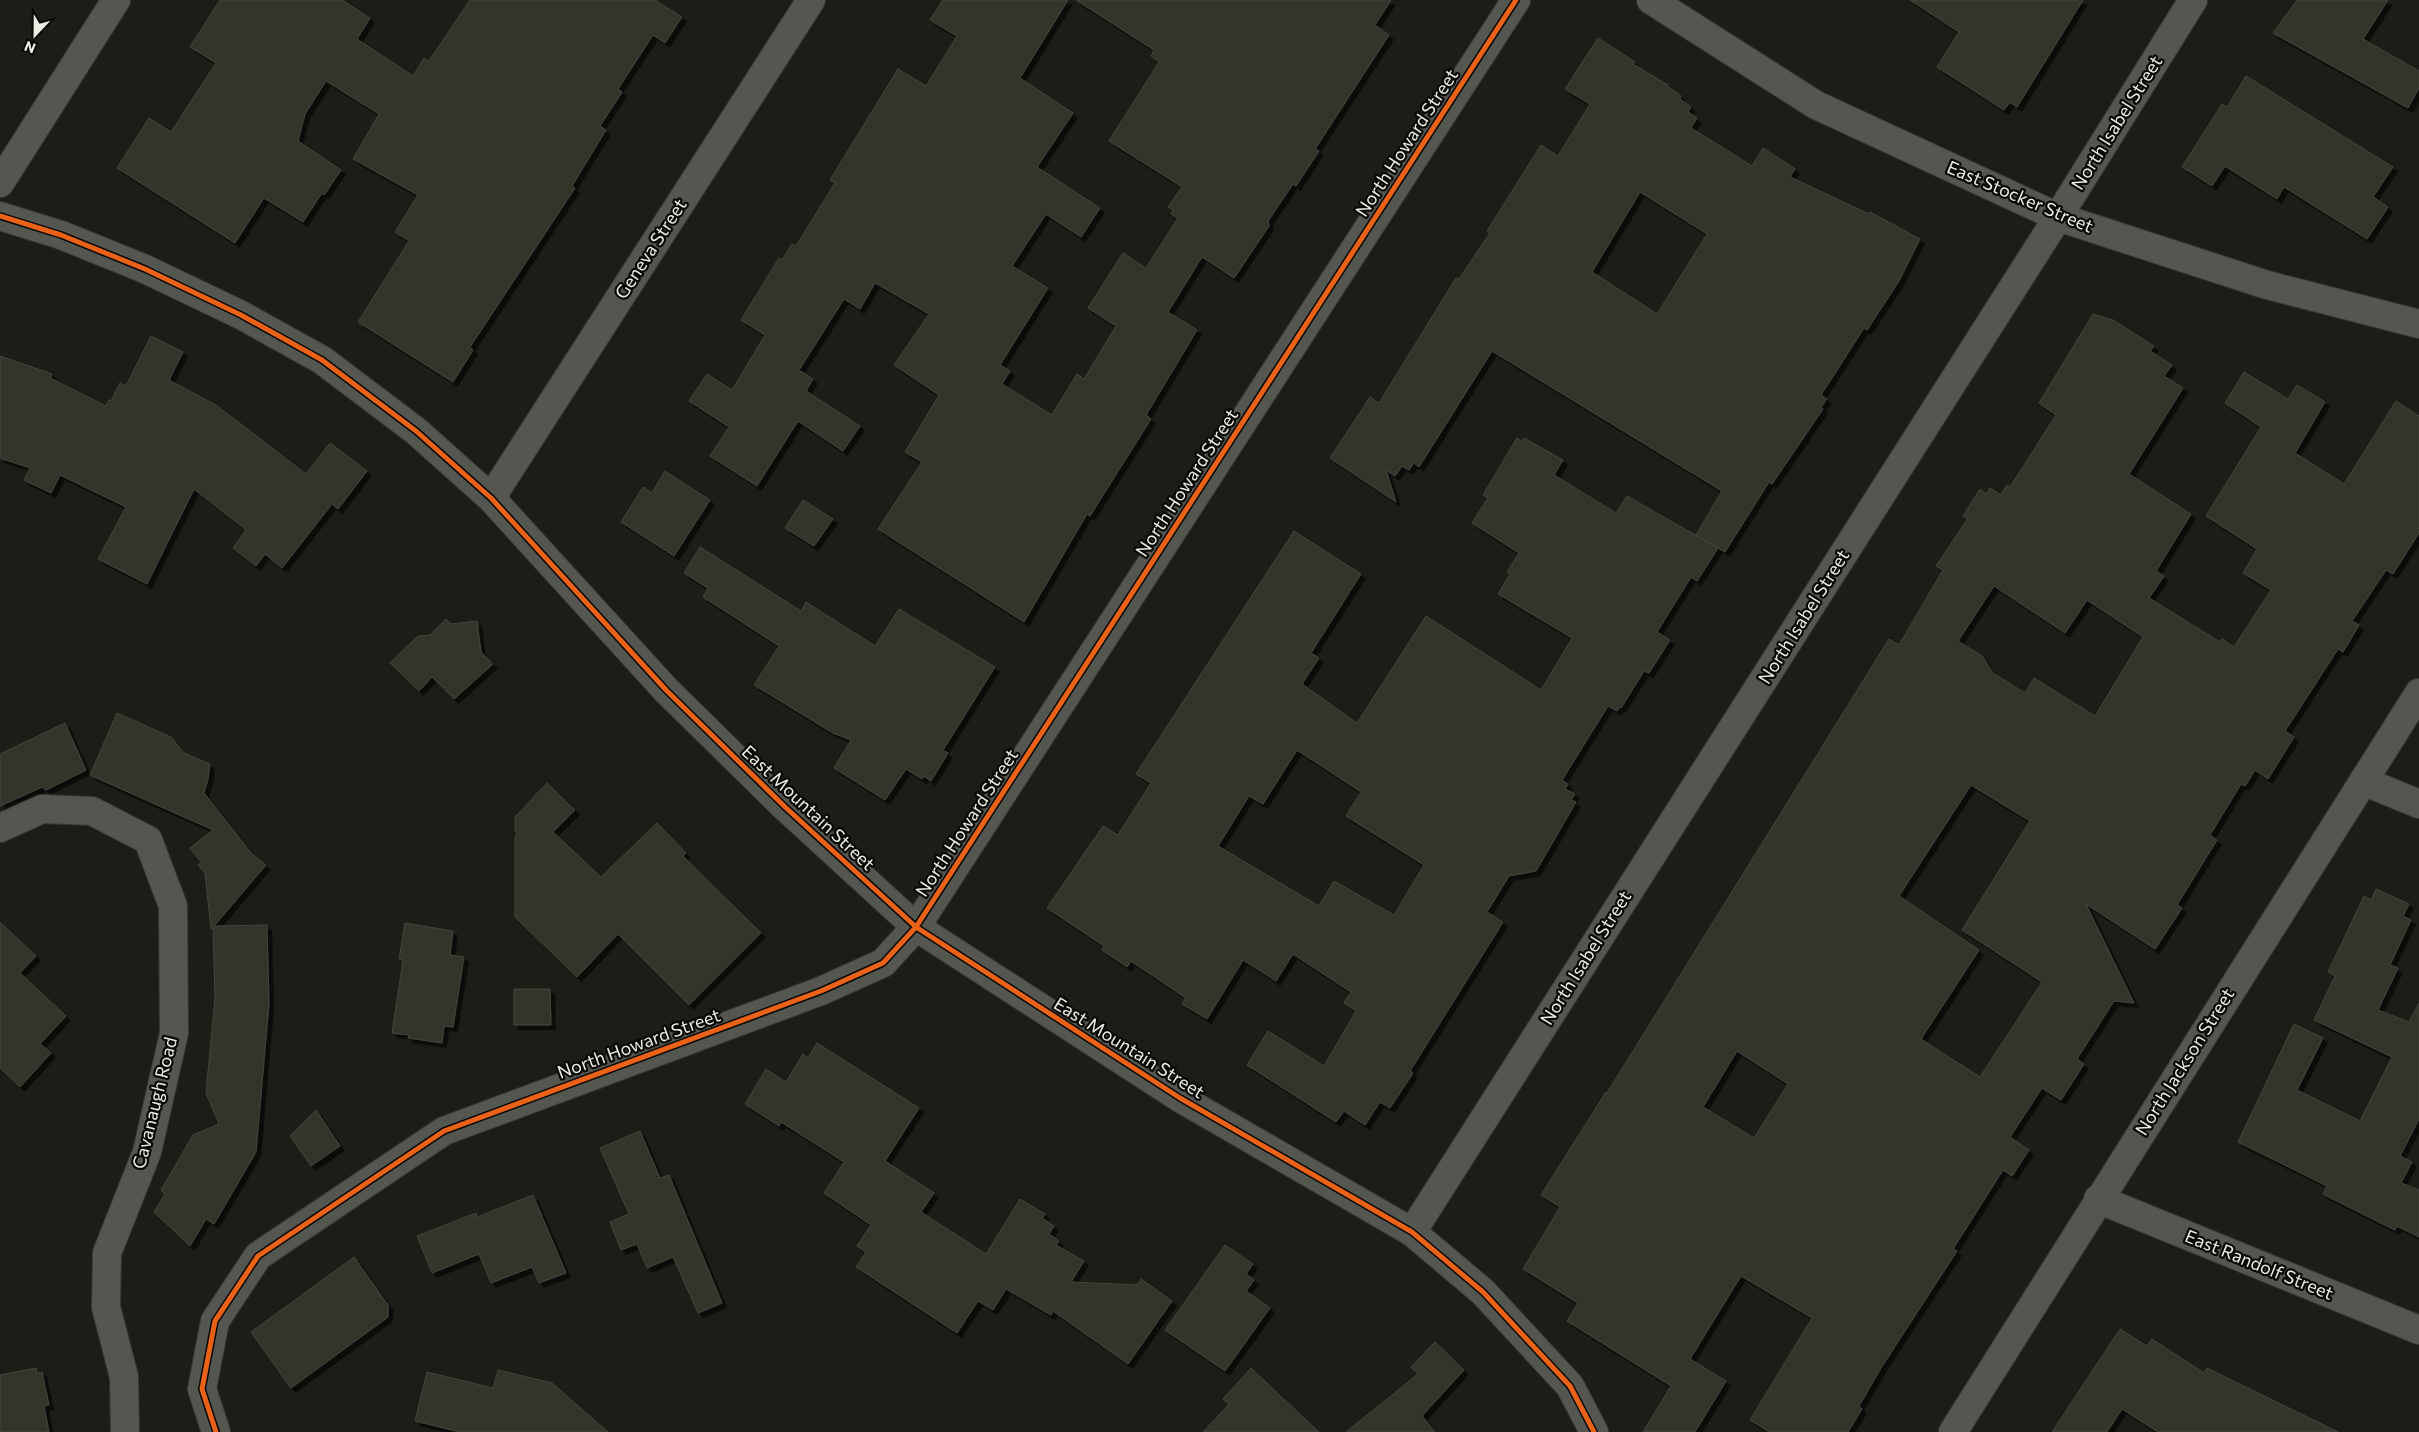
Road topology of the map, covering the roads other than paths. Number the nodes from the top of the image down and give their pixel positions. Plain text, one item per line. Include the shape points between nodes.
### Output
1 (116, 0) edge
2 (811, 0) edge
3 (1516, 0) edge
4 (1651, 0) edge
5 (2193, 0) edge
6 (0, 183) edge
7 (0, 216) edge
8 (2058, 217) junction
9 (2419, 324) edge
10 (491, 498) junction
11 (2419, 693) edge
12 (2364, 781) junction
13 (2419, 804) edge
14 (0, 828) edge
15 (916, 927) junction
16 (2098, 1199) junction
17 (1412, 1232) junction
18 (2419, 1330) edge
19 (125, 1432) edge
20 (216, 1432) edge
21 (1594, 1432) edge
22 (1953, 1432) edge

1 - 6 street
2 - 10 street, Geneva Street
3 - 15 street, North Howard Street
4 - 8 street, East Stocker Street via 1816,105
5 - 8 street, North Isabel Street
7 - 10 street, East Mountain Street via 61,235 145,269 241,315 322,360 416,430
8 - 9 street, East Stocker Street via 2267,285
8 - 17 street, North Isabel Street
10 - 15 street, East Mountain Street via 666,690 784,806
11 - 12 street, North Jackson Street
12 - 13 street
12 - 16 street, North Jackson Street
14 - 19 street, Cavanaugh Road via 42,810 92,811 148,840 173,906 174,1033 148,1152 107,1253 106,1307 124,1377
15 - 17 street, East Mountain Street via 1180,1098
15 - 20 street, North Howard Street via 883,963 821,991 444,1131 258,1256 215,1321 202,1389
16 - 18 street, East Randolf Street
16 - 22 street, North Jackson Street
17 - 21 street, East Mountain Street via 1483,1292 1570,1386

